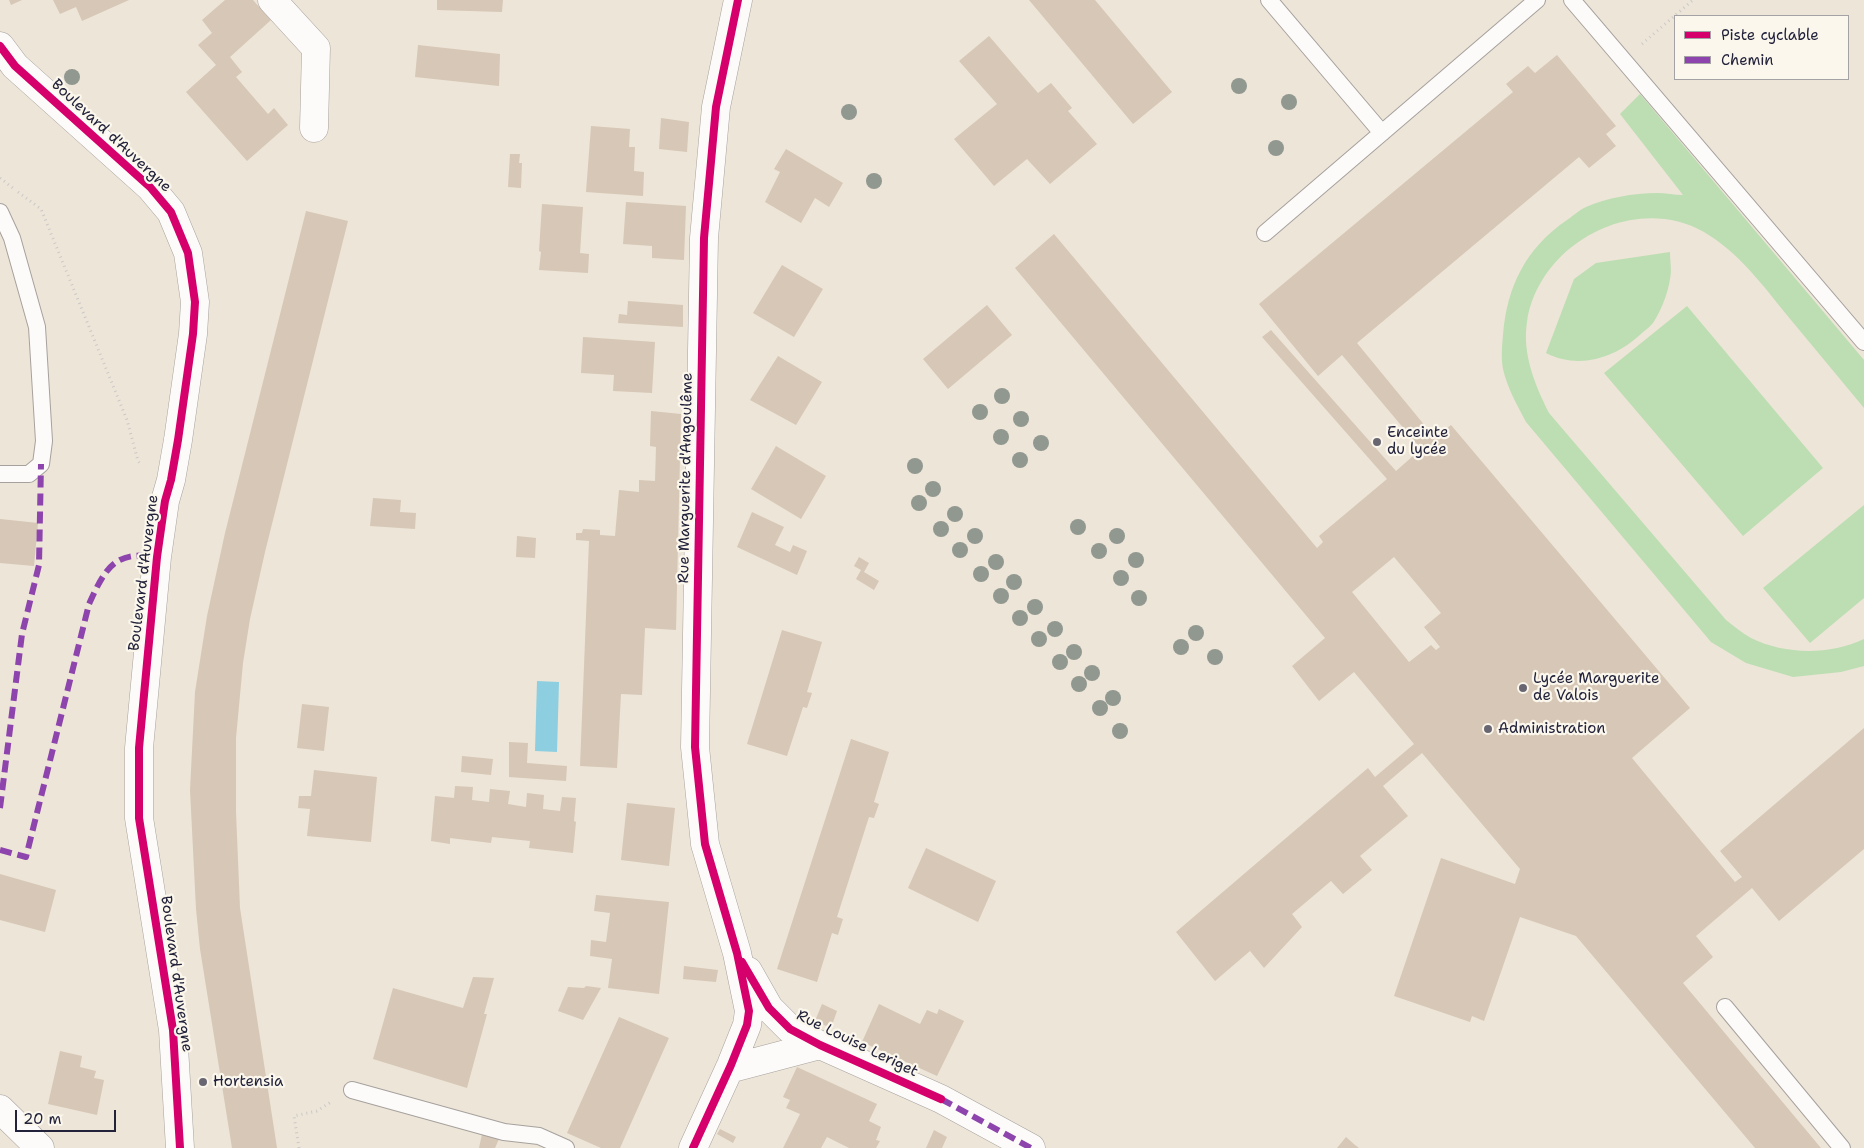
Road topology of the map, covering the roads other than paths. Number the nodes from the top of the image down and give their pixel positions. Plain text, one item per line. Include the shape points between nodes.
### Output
1 (272, 0) edge
2 (738, 0) edge
3 (1269, 0) edge
4 (1536, 0) edge
5 (1572, 0) edge
6 (0, 46) edge
7 (314, 128) dead end
8 (1382, 133) junction
9 (0, 212) edge
10 (1265, 233) dead end
11 (6, 242) edge
12 (1864, 342) edge
13 (0, 474) edge
14 (737, 954) junction
15 (1725, 1007) dead end
16 (820, 1045) junction
17 (729, 1069) junction
18 (352, 1090) dead end
19 (0, 1109) edge
20 (40, 1148) edge
21 (180, 1148) edge
22 (566, 1148) edge
23 (693, 1148) edge
24 (1031, 1148) edge
25 (1842, 1148) edge

1 - 7 street via 316,48
2 - 14 street, Rue Marguerite d'Angoulême via 716,106 704,238 695,747 704,844
3 - 8 lane
4 - 8 lane
5 - 12 lane
6 - 21 street, Boulevard d'Auvergne via 15,66 150,187 171,212 188,253 195,302 193,334 178,440 164,501 139,748 139,818 173,1030
8 - 10 lane
9 - 11 lane
11 - 13 lane via 38,327 44,441 41,464 29,474
14 - 16 street, Rue Louise Leriget via 769,1008 790,1029
14 - 17 street via 749,1011
15 - 25 lane
16 - 17 street
16 - 24 street, Rue Louise Leriget via 942,1099
17 - 23 street
18 - 22 lane via 504,1132 539,1136
19 - 20 street

